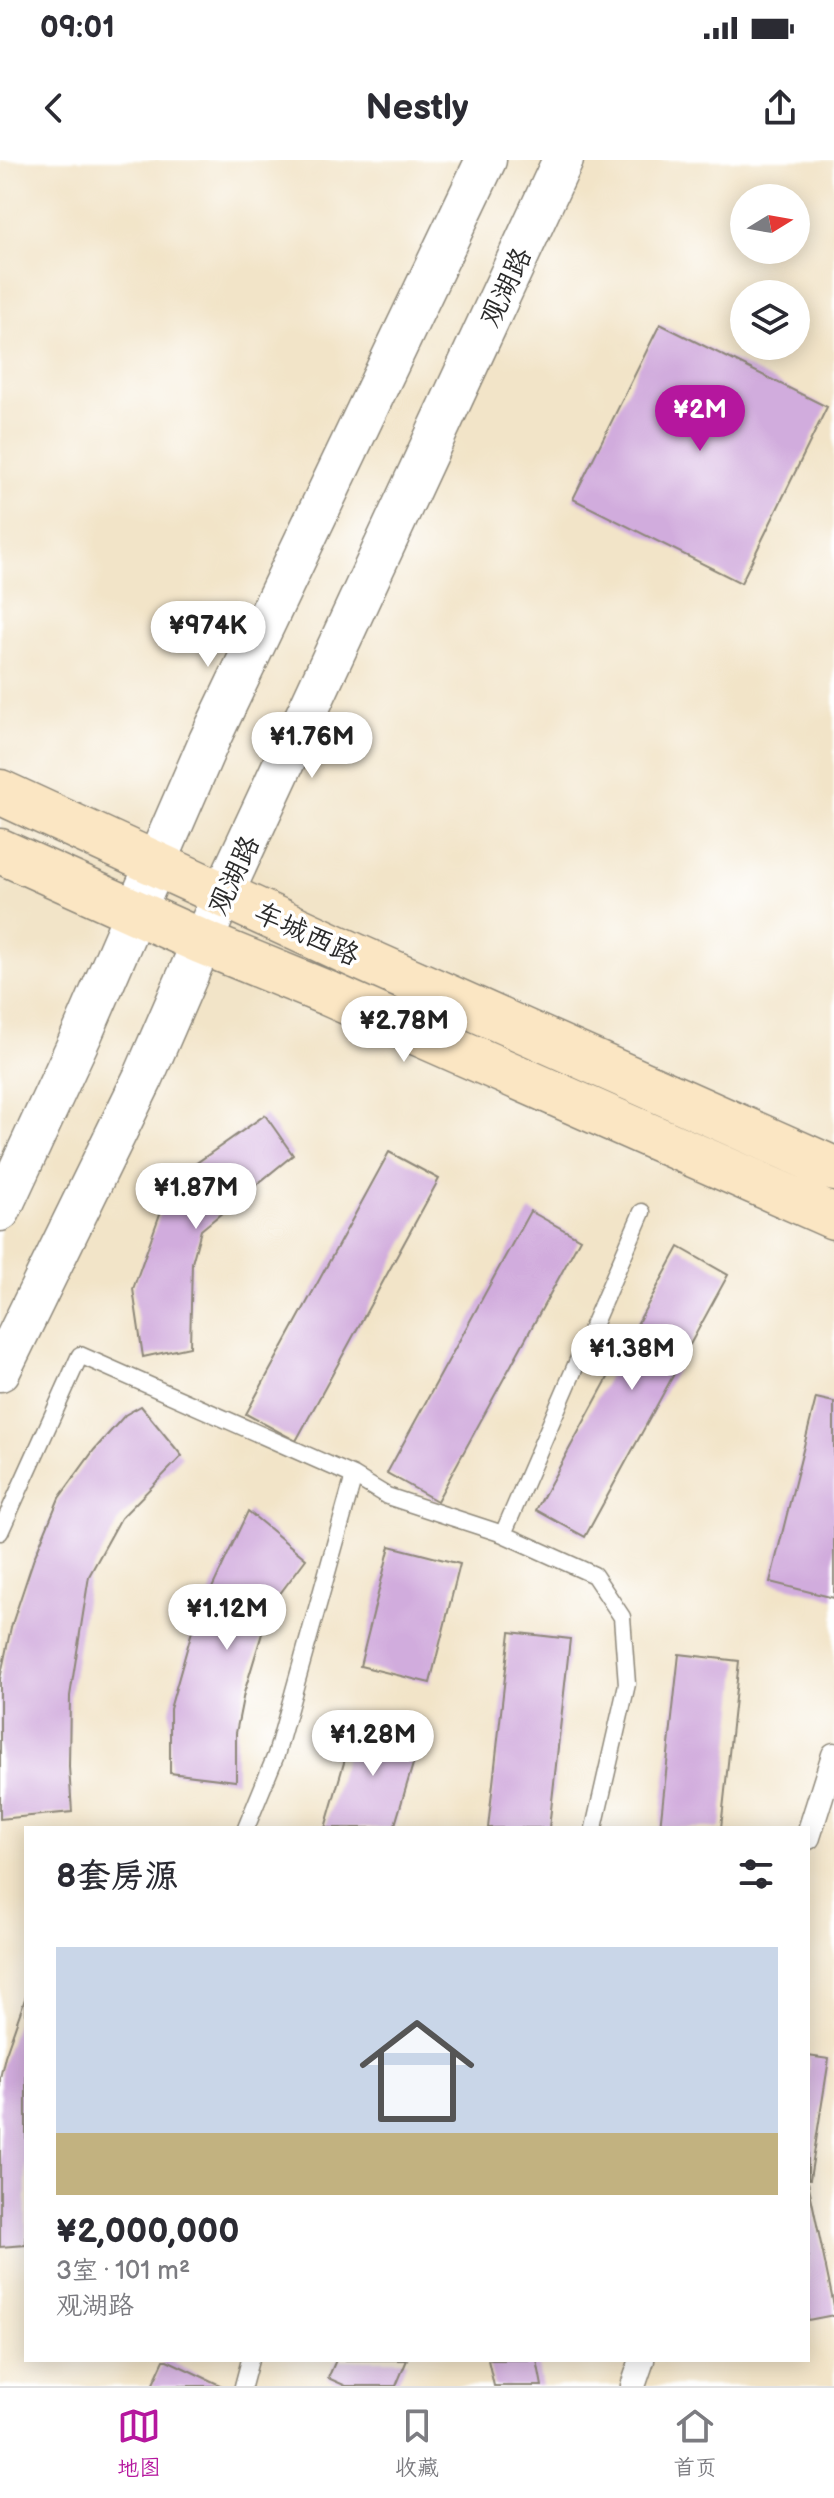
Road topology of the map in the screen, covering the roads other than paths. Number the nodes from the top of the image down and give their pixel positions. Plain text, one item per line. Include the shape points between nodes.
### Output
1 (486, 160) edge
2 (563, 160) edge
3 (0, 792) edge
4 (0, 851) edge
5 (156, 862) junction
6 (223, 894) junction
7 (134, 911) junction
8 (202, 942) junction
9 (834, 1169) edge
10 (0, 1211) edge
11 (642, 1212) dead end
12 (834, 1217) edge
13 (0, 1371) edge
14 (354, 1476) junction
15 (0, 1532) edge
16 (503, 1534) junction
17 (834, 1755) edge
18 (247, 1826) edge
19 (594, 1826) edge
20 (810, 1831) edge
21 (249, 2362) edge
22 (641, 2362) edge
23 (243, 2386) edge
24 (633, 2386) edge

1 - 5 street
2 - 6 street, 观湖路
3 - 5 main road, 车城西路
4 - 7 main road, 车城西路
5 - 6 main road, 车城西路
5 - 7 street
6 - 8 street, 观湖路
6 - 9 main road, 车城西路
7 - 8 main road, 车城西路
7 - 10 street
8 - 12 main road, 车城西路
8 - 13 street, 观湖路 via 144,1076
11 - 16 lane
14 - 15 lane via 80,1355
14 - 16 lane via 387,1496
14 - 18 lane via 276,1755
16 - 19 lane via 594,1575 622,1617 627,1684
17 - 20 street
21 - 23 lane
22 - 24 street

